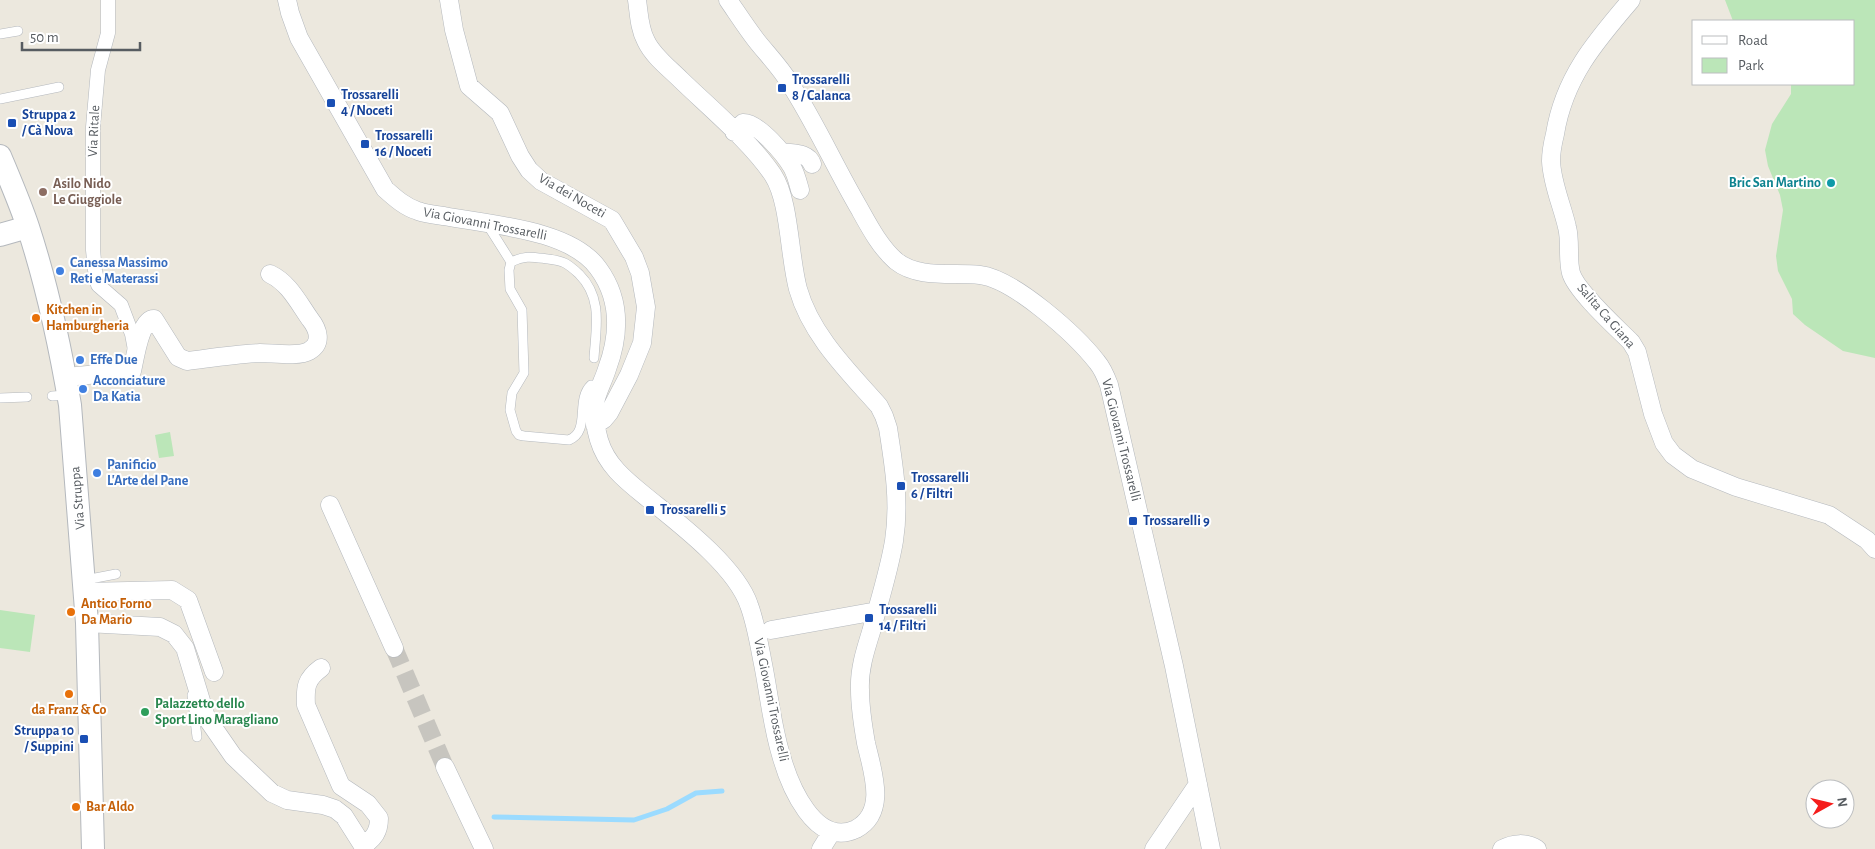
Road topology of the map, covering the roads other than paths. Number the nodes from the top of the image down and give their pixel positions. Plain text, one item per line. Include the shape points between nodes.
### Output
1 (108, 0) edge
2 (287, 0) edge
3 (448, 0) edge
4 (638, 0) edge
5 (728, 0) edge
6 (1631, 0) edge
7 (18, 31) dead end
8 (0, 34) edge
9 (58, 87) dead end
10 (0, 98) edge
11 (734, 132) junction
12 (782, 152) junction
13 (0, 156) edge
14 (812, 164) dead end
15 (800, 190) dead end
16 (487, 224) junction
17 (28, 227) junction
18 (0, 235) edge
19 (511, 262) junction
20 (270, 274) dead end
21 (594, 358) dead end
22 (132, 371) junction
23 (600, 386) junction
24 (62, 389) junction
25 (27, 397) dead end
26 (0, 398) edge
27 (596, 425) junction
28 (330, 506) dead end
29 (1875, 549) edge
30 (116, 574) dead end
31 (85, 586) junction
32 (877, 611) junction
33 (87, 624) junction
34 (771, 630) dead end
35 (394, 648) tunnel mouth
36 (321, 668) dead end
37 (214, 672) dead end
38 (193, 673) junction
39 (197, 737) dead end
40 (445, 767) tunnel mouth
41 (1198, 784) junction
42 (831, 833) junction
43 (364, 847) edge
44 (93, 849) edge
45 (484, 849) edge
46 (821, 849) edge
47 (1154, 849) edge
48 (1211, 849) edge
49 (1502, 849) edge
50 (1538, 849) edge

1 - 22 street, Via Ritale via 108,33 98,70 93,127 93,250 98,285 121,305 132,334 135,348
2 - 16 street, Via Giovanni Trossarelli via 299,38 385,189 418,212
3 - 27 street, Via dei Noceti via 458,59 469,86 500,113 529,170 541,181 612,220 637,265 646,307 642,343 608,413
4 - 11 street via 646,41
5 - 41 street, Via Giovanni Trossarelli via 788,80 865,218 882,246 896,261 911,269 981,275 1010,286 1071,334 1105,373
6 - 29 street, Salita Ca Giana via 1596,41 1569,85 1558,114 1551,160 1559,202 1568,227 1571,274 1637,352 1653,414 1664,443 1673,455 1692,469 1736,487 1829,515
7 - 8 lane
9 - 10 lane
11 - 12 street via 749,122
11 - 32 street via 758,155 778,185 798,288 813,324 878,406 886,422 897,507 894,543
12 - 14 street via 805,156
12 - 15 street via 793,169
13 - 17 street, Via Struppa
16 - 19 lane
16 - 23 street, Via Giovanni Trossarelli via 535,232 568,243 583,251 601,272 613,296 617,334
17 - 18 street
17 - 24 street, Via Struppa via 45,286
19 - 21 lane via 523,256 566,262 589,285 595,298
19 - 23 lane via 510,289 522,310 524,374 512,393 510,410 516,431 519,435 533,437 569,440 576,437 580,433 588,387
20 - 22 street via 282,280 315,325 319,334 311,350 188,361 178,357 154,319 150,318 140,335
22 - 24 street
23 - 27 street, Via Giovanni Trossarelli via 595,404
24 - 31 street, Via Struppa
25 - 26 lane
27 - 42 street, Via Giovanni Trossarelli via 605,454 614,469 724,566 744,591 754,621 779,752 786,773 806,811
28 - 35 street
30 - 31 lane
31 - 33 street, Via Struppa
31 - 37 street via 172,590 188,600
32 - 34 street
32 - 42 street via 859,687 865,740 874,780 874,803 870,814 858,828
33 - 38 street via 167,630 185,648
33 - 44 street, Via Struppa
36 - 43 street via 309,678 306,705 341,786 368,804 379,818 378,831
38 - 39 lane
38 - 43 street via 206,717 232,756 272,793 287,800 335,809 344,816
40 - 45 street
41 - 47 street
41 - 48 street, Via Giovanni Trossarelli
42 - 46 street
49 - 50 street via 1518,844

